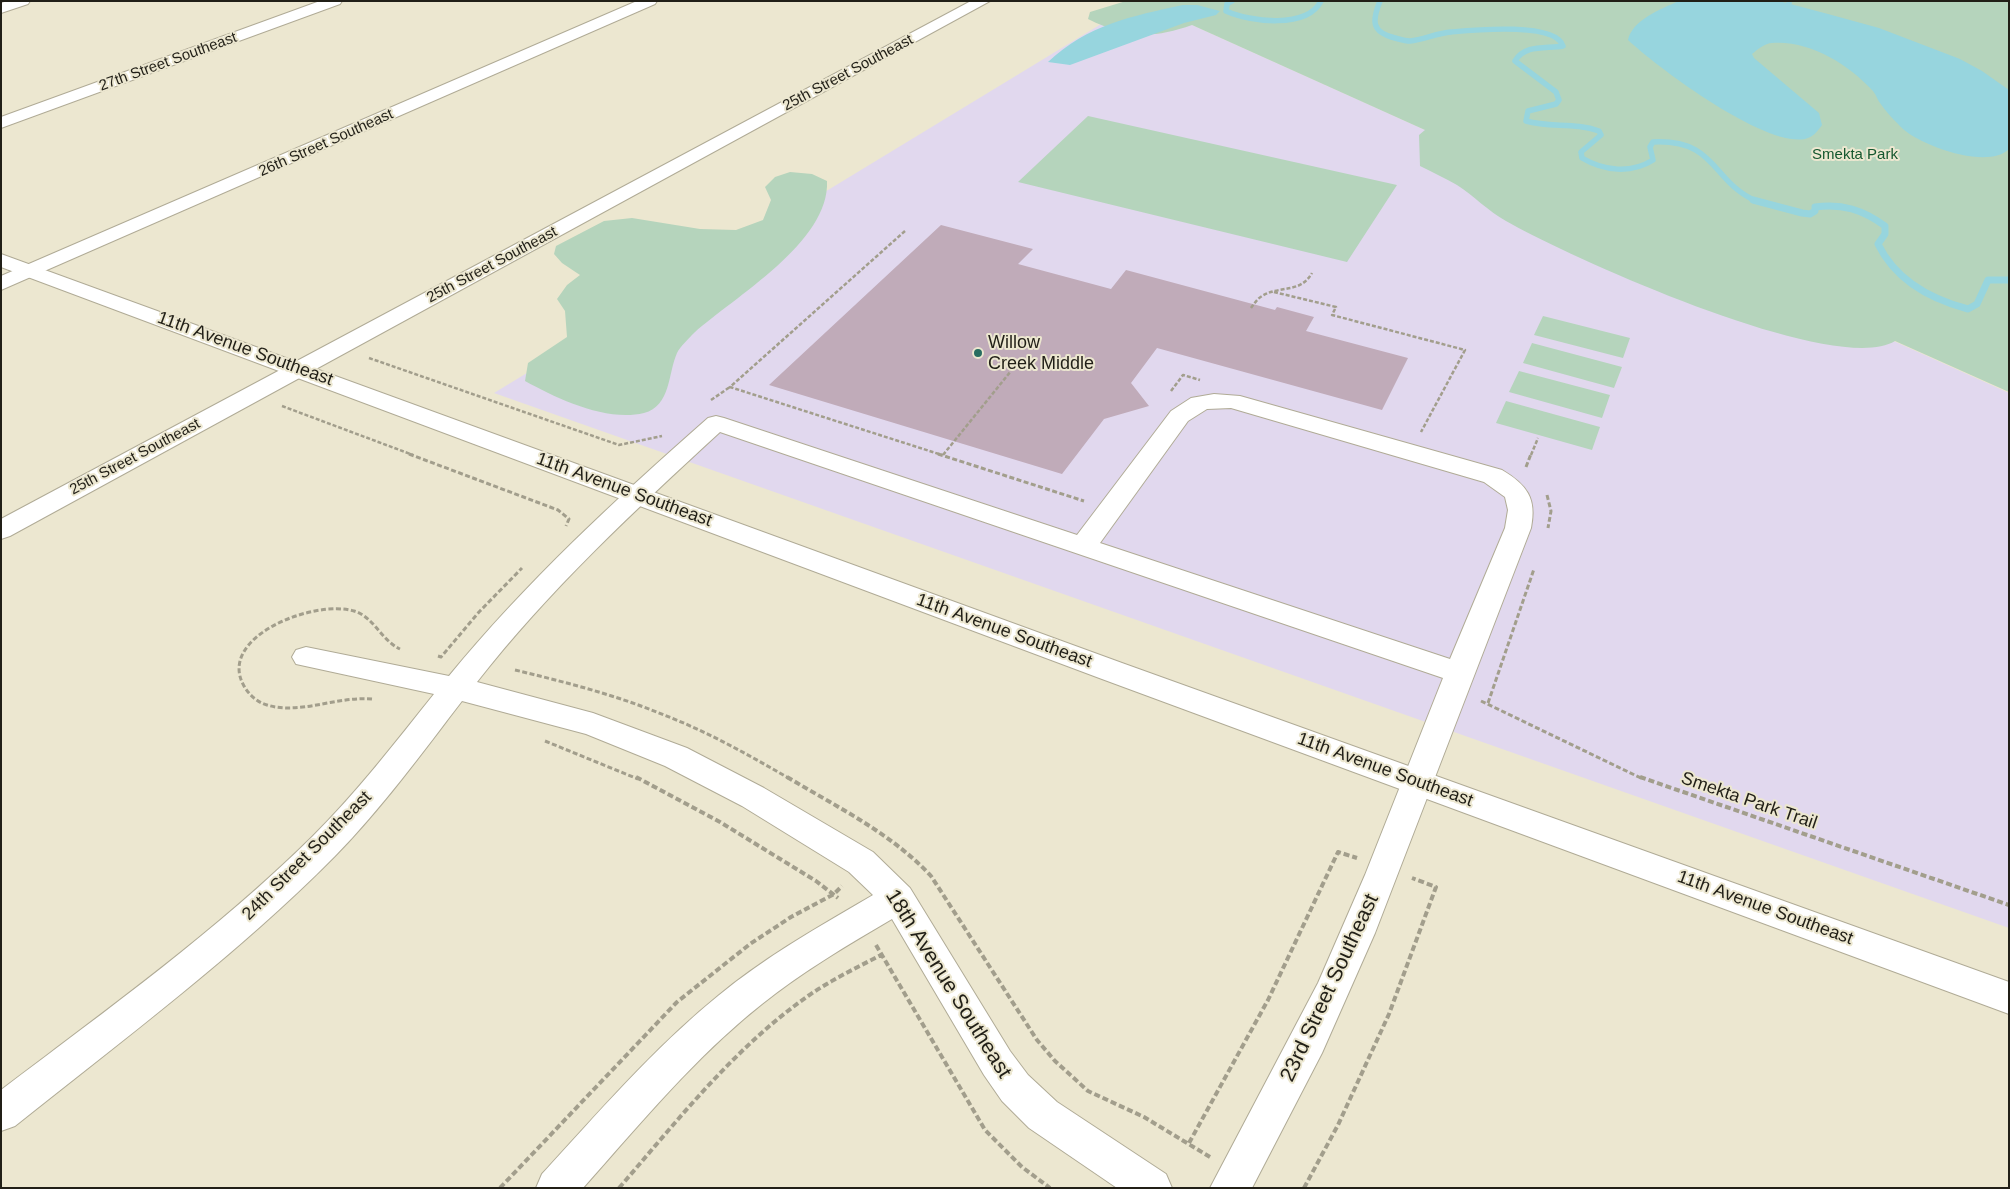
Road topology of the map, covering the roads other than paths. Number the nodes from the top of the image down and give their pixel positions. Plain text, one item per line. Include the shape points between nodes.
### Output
1 (23, 1) edge
2 (335, 1) edge
3 (650, 1) edge
4 (983, 1) edge
5 (1, 8) edge
6 (1, 123) edge
7 (1, 260) edge
8 (32, 271) junction
9 (1, 284) edge
10 (298, 369) junction
11 (636, 495) junction
12 (1, 530) edge
13 (1082, 548) junction
14 (306, 657) dead end
15 (1459, 673) junction
16 (456, 688) junction
17 (1418, 782) junction
18 (898, 898) junction
19 (2009, 998) edge
20 (1, 1113) edge
21 (556, 1188) edge
22 (1152, 1188) edge
23 (1230, 1188) edge

1 - 5 street
2 - 6 street, 27th Street Southeast
3 - 8 street, 26th Street Southeast
4 - 10 street, 25th Street Southeast
7 - 8 street, 11th Avenue Southeast
8 - 9 street, 26th Street Southeast
8 - 10 street, 11th Avenue Southeast
10 - 11 street, 11th Avenue Southeast
10 - 12 street, 25th Street Southeast
11 - 13 street, 24th Street Southeast via 716,424
11 - 16 street, 24th Street Southeast via 546,583
11 - 17 street, 11th Avenue Southeast
13 - 15 street
13 - 15 street, 23rd Street Southeast via 1173,422 1198,402 1232,401 1493,476 1508,484 1521,502 1518,528
14 - 16 street, 18th Avenue Southeast
15 - 17 street, 23rd Street Southeast
16 - 18 street, 18th Avenue Southeast via 593,724 676,757 753,797 849,854
16 - 20 street, 24th Street Southeast via 356,811 287,881 204,953
17 - 19 street, 11th Avenue Southeast
17 - 23 street, 23rd Street Southeast via 1332,992
18 - 21 street via 785,965 730,1008 684,1051
18 - 22 street, 18th Avenue Southeast via 1015,1088 1043,1115

